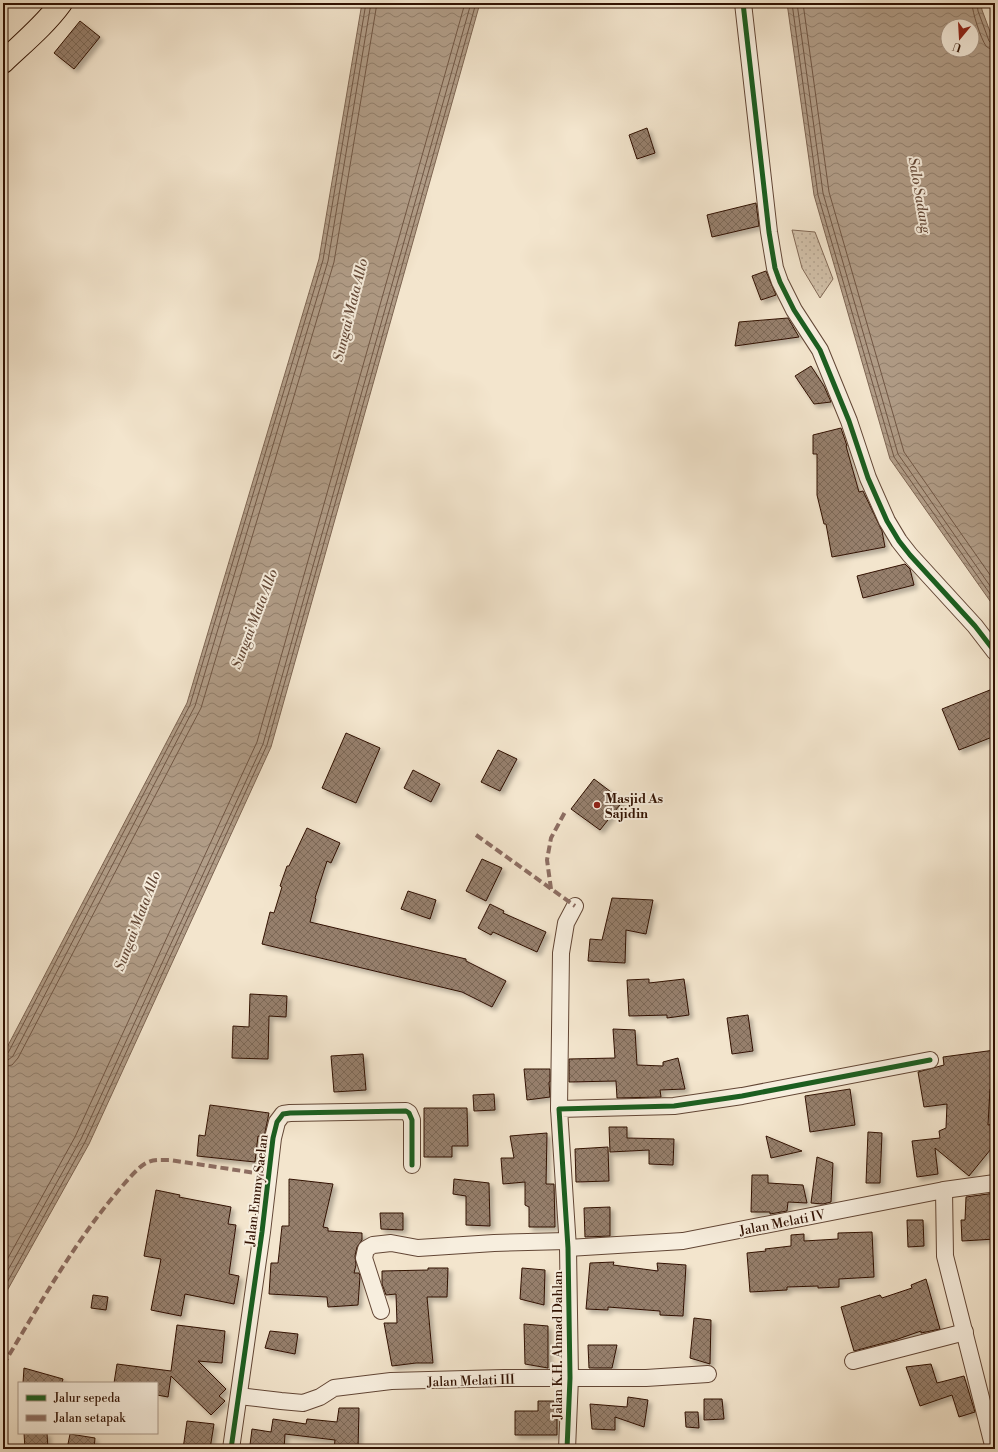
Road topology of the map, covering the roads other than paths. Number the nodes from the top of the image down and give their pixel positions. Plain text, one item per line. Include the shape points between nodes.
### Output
1 (61, 3) edge
2 (743, 3) edge
3 (3, 62) edge
4 (995, 652) edge
5 (575, 906) dead end
6 (930, 1060) dead end
7 (559, 1109) junction
8 (412, 1165) dead end
9 (995, 1183) edge
10 (944, 1190) junction
11 (567, 1245) junction
12 (381, 1311) dead end
13 (965, 1332) junction
14 (853, 1361) dead end
15 (708, 1374) dead end
16 (570, 1378) junction
17 (239, 1396) junction
18 (231, 1449) edge
19 (567, 1449) edge
20 (994, 1449) edge

1 - 3 highway
2 - 4 street via 770,238 780,282 794,310 820,350 849,421 868,478 887,521 910,555 975,626
5 - 7 street, Jalan K.H. Ahmad Dahlan via 566,923 561,953
6 - 7 street via 742,1096 674,1106
7 - 11 street, Jalan K.H. Ahmad Dahlan
8 - 17 street, Jalan Emmy Saelan via 412,1120 409,1113 290,1113 283,1114 277,1122
9 - 10 street, Jalan Melati IV
10 - 11 street, Jalan Melati IV via 683,1241
10 - 13 street via 945,1256
11 - 12 street, Jalan Melati IV via 494,1243 418,1248 391,1243 373,1245 366,1249 364,1258
11 - 16 street, Jalan K.H. Ahmad Dahlan
13 - 14 street
13 - 20 street
15 - 16 street, Jalan Melati III via 646,1378
16 - 17 street, Jalan Melati III via 391,1382 334,1388 320,1397 303,1403
16 - 19 street, Jalan K.H. Ahmad Dahlan
17 - 18 street, Jalan Emmy Saelan

